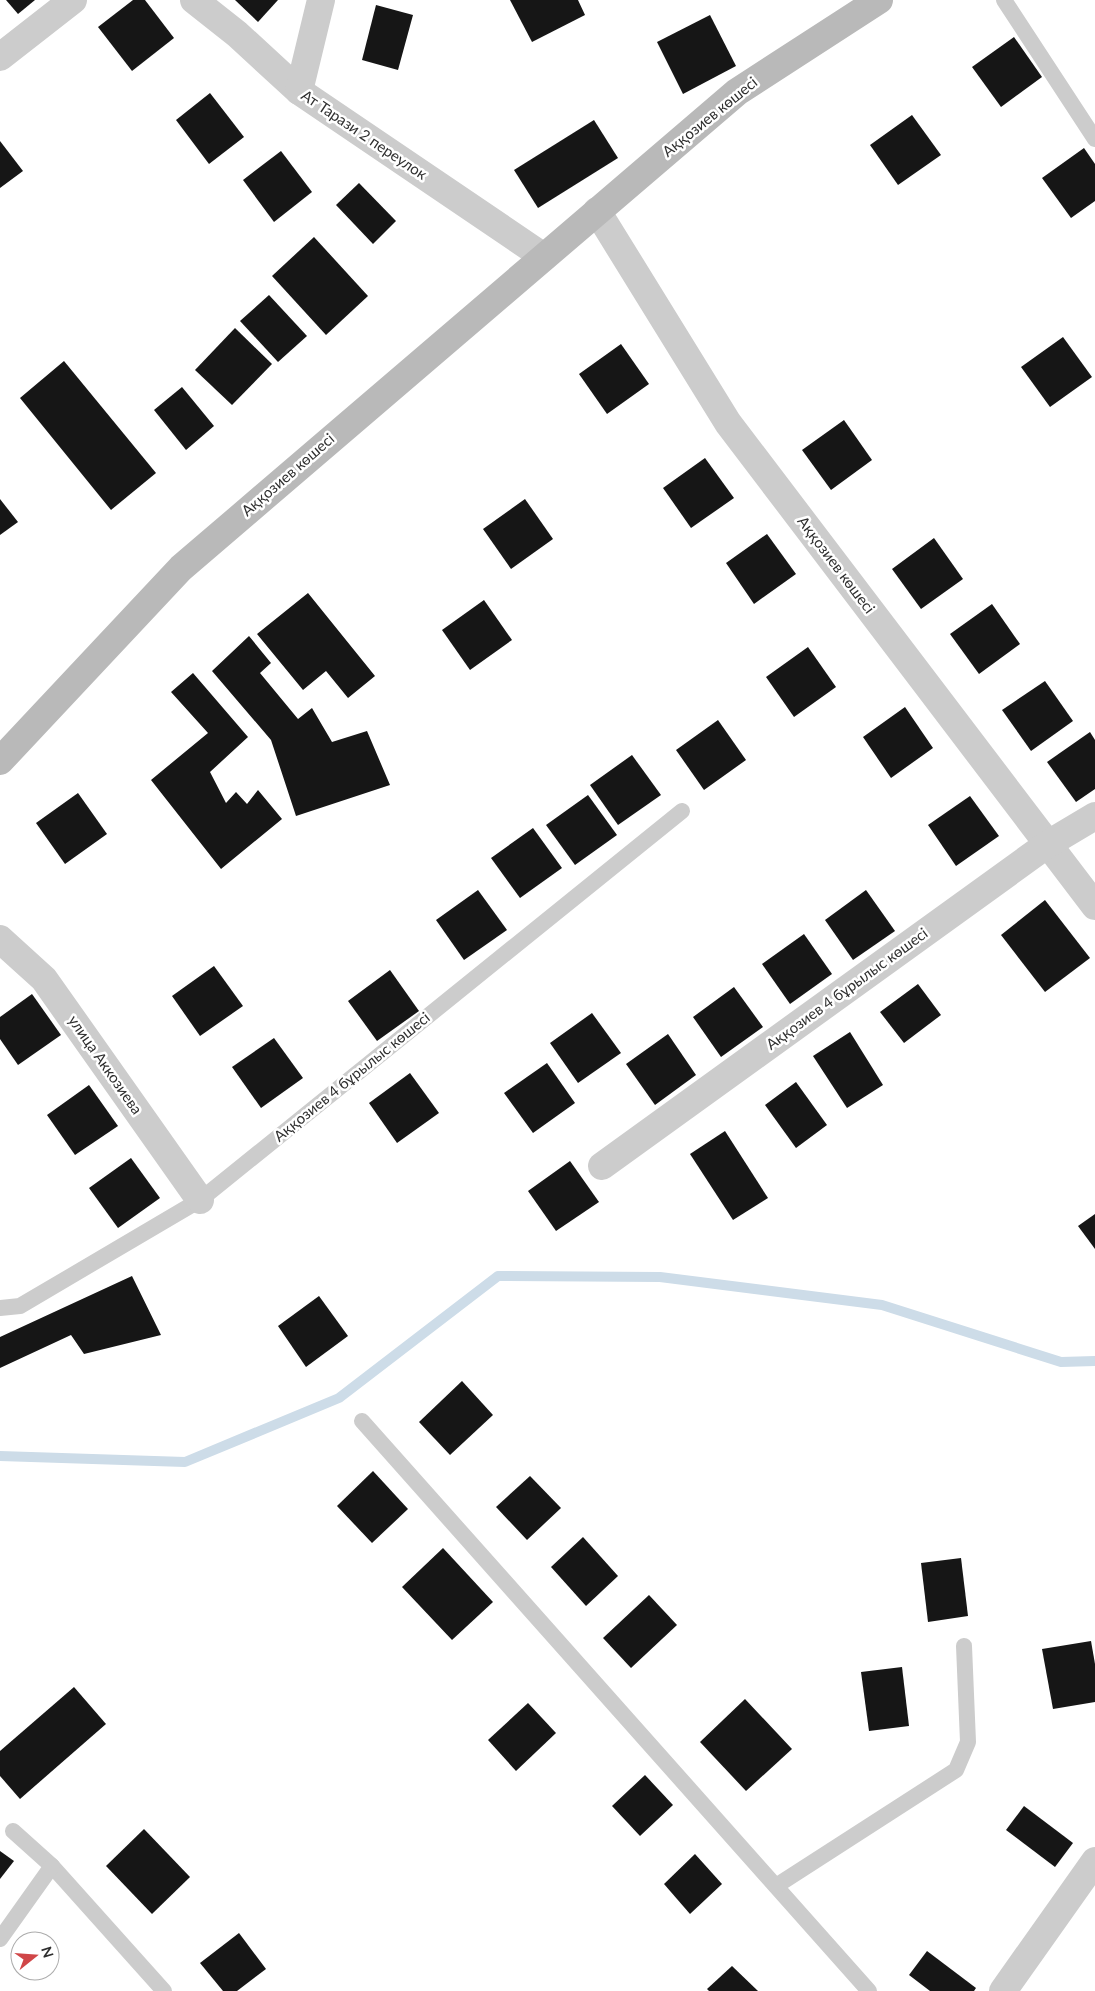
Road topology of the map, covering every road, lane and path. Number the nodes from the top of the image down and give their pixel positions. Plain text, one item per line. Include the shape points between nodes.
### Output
1 (73, 0) edge
2 (194, 0) edge
3 (321, 0) edge
4 (879, 0) edge
5 (1004, 0) edge
6 (0, 57) edge
7 (298, 91) junction
8 (1095, 139) edge
9 (597, 211) junction
10 (544, 257) junction
11 (4, 750) edge
12 (682, 811) dead end
13 (1095, 816) edge
14 (1048, 844) junction
15 (1095, 906) edge
16 (0, 939) edge
17 (602, 1166) dead end
18 (200, 1200) junction
19 (0, 1308) edge
20 (362, 1421) dead end
21 (964, 1646) dead end
22 (13, 1831) dead end
23 (1095, 1861) edge
24 (52, 1866) junction
25 (776, 1886) junction
26 (0, 1939) edge
27 (164, 1991) edge
28 (869, 1991) edge
29 (1003, 1991) edge

1 - 6 street
2 - 7 street, Ат Тарази 2 переулок via 237,34
3 - 7 street
4 - 9 main road, Аққозиев көшесі via 737,92
5 - 8 lane
7 - 10 street, Ат Тарази 2 переулок
9 - 10 main road, Аққозиев көшесі
9 - 14 street, Аққозиев көшесі via 728,423
10 - 11 main road, Аққозиев көшесі via 180,568
12 - 18 lane, Аққозиев 4 бұрылыс көшесі
13 - 14 street, Аққозиев 4 бұрылыс көшесі
14 - 15 street, Аққозиев көшесі
14 - 17 street, Аққозиев 4 бұрылыс көшесі
16 - 18 street, улица Аккозиева via 44,979
18 - 19 lane, Аққозиев 4 бұрылыс көшесі via 20,1306
20 - 25 lane
21 - 25 lane via 968,1742 956,1770
22 - 24 lane
23 - 29 street
24 - 26 lane
24 - 27 lane
25 - 28 lane

